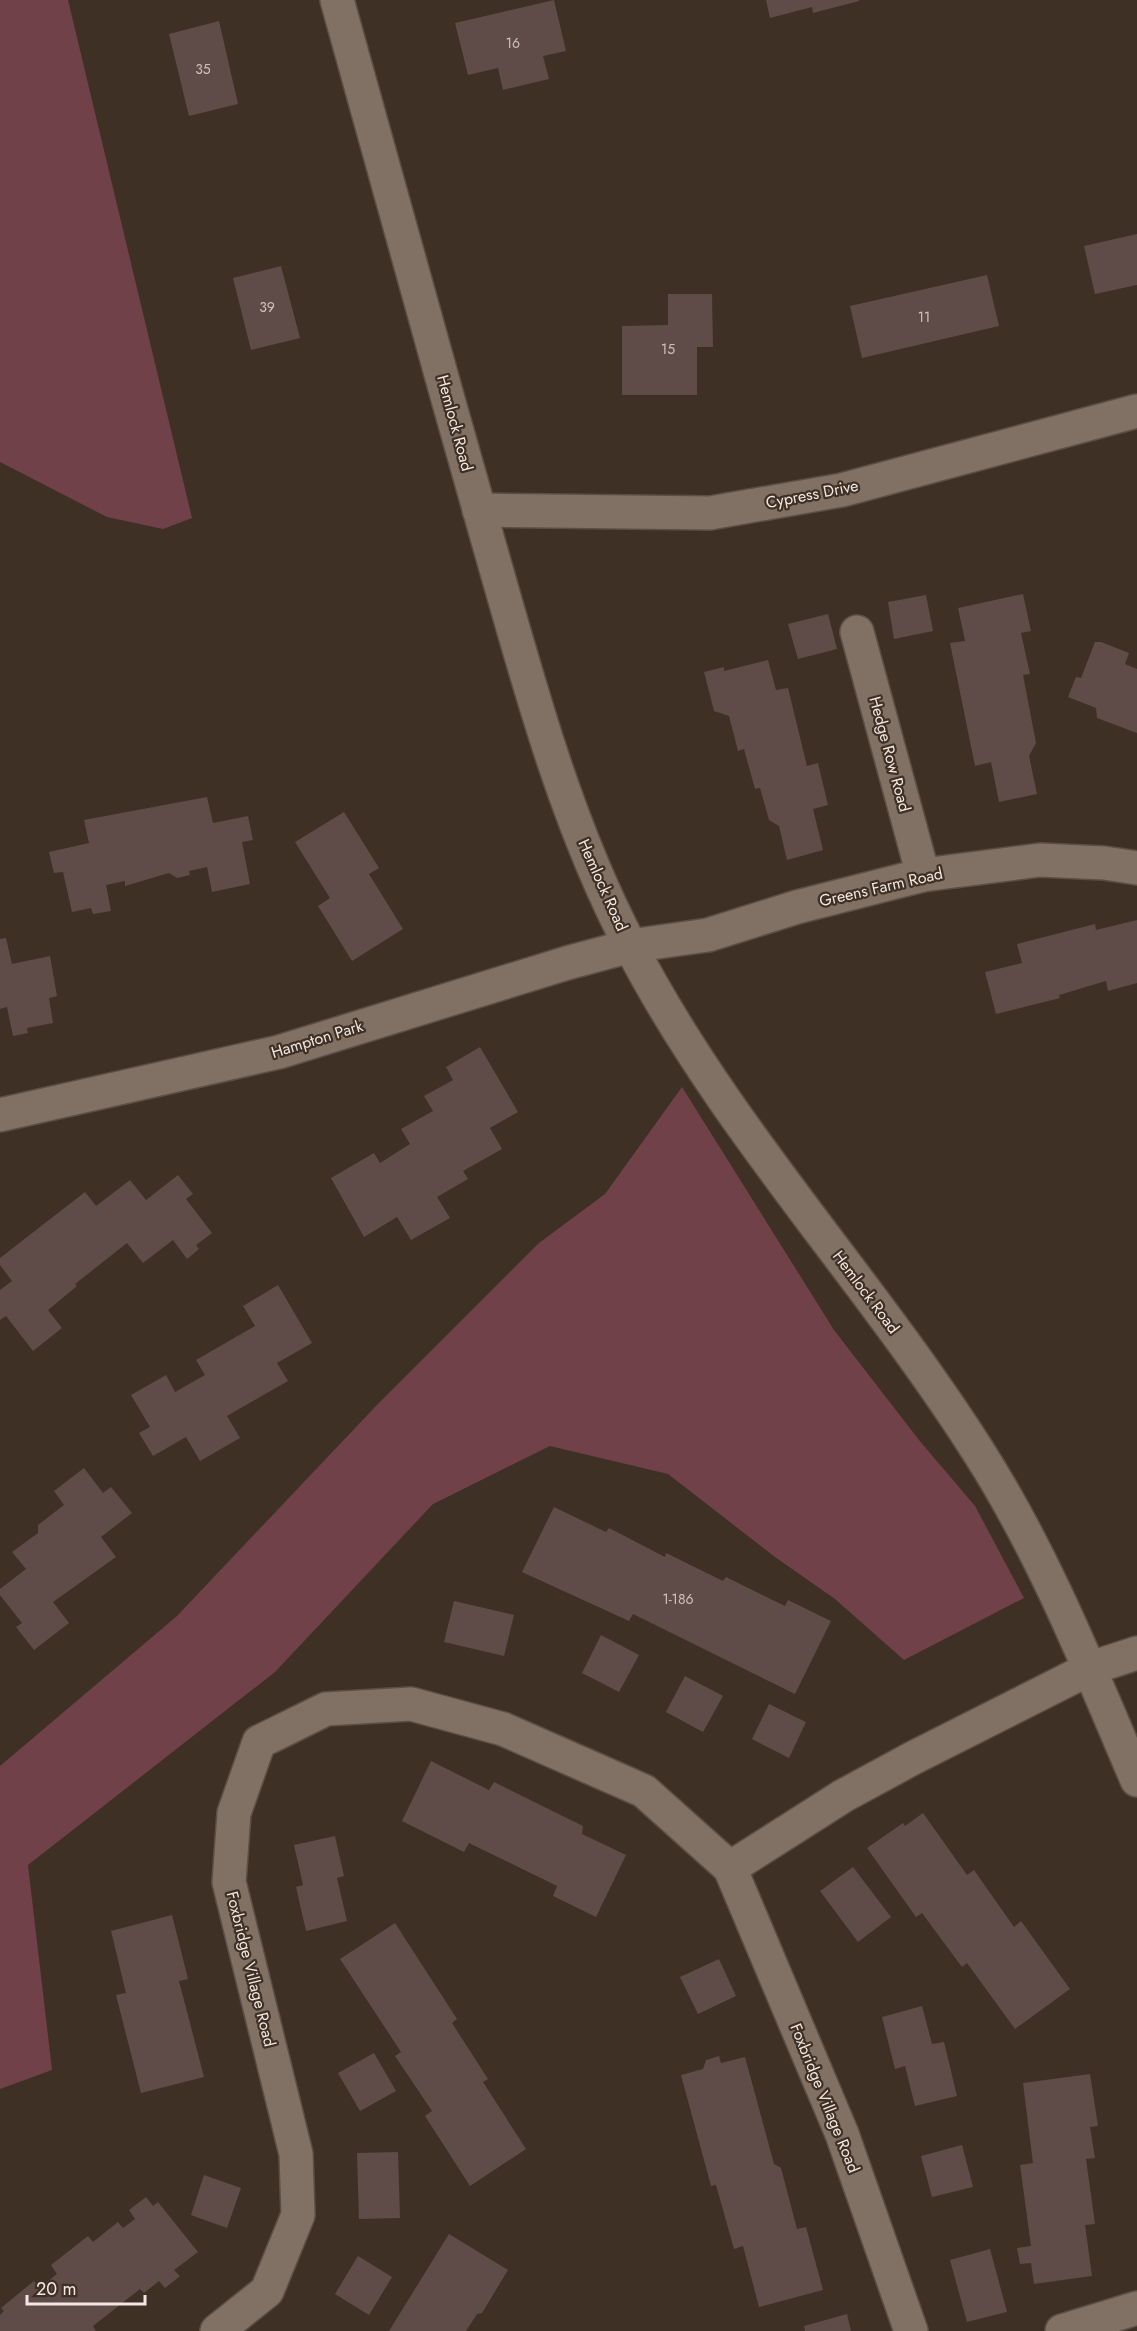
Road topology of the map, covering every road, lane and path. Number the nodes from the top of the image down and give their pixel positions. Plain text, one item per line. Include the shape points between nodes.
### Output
1 (338, 0) edge
2 (1137, 411) edge
3 (479, 510) junction
4 (857, 632) dead end
5 (1137, 868) edge
6 (923, 875) junction
7 (630, 946) junction
8 (0, 1114) edge
9 (1137, 1653) edge
10 (1091, 1668) junction
11 (1137, 1780) edge
12 (730, 1868) junction
13 (1137, 2308) edge
14 (217, 2331) edge
15 (911, 2331) edge
16 (1062, 2331) edge

1 - 3 street, Hemlock Road
2 - 3 street, Cypress Drive via 842,490 710,513
3 - 7 street, Hemlock Road via 558,775 604,893
4 - 6 street, Hedge Row Road
5 - 6 street, Greens Farm Road via 1040,860
6 - 7 street, Greens Farm Road via 797,907 708,935
7 - 8 street, Hampton Park via 279,1052
7 - 10 street, Hemlock Road via 708,1075 913,1355 978,1451 1043,1568
9 - 10 street
10 - 11 street, Hemlock Road
10 - 12 street via 843,1796
12 - 14 street, Foxbridge Village Road via 644,1791 503,1729 411,1704 326,1709 259,1743 234,1813 229,1882 297,2154 298,2215 267,2290
12 - 15 street, Foxbridge Village Road via 842,2134
13 - 16 street

